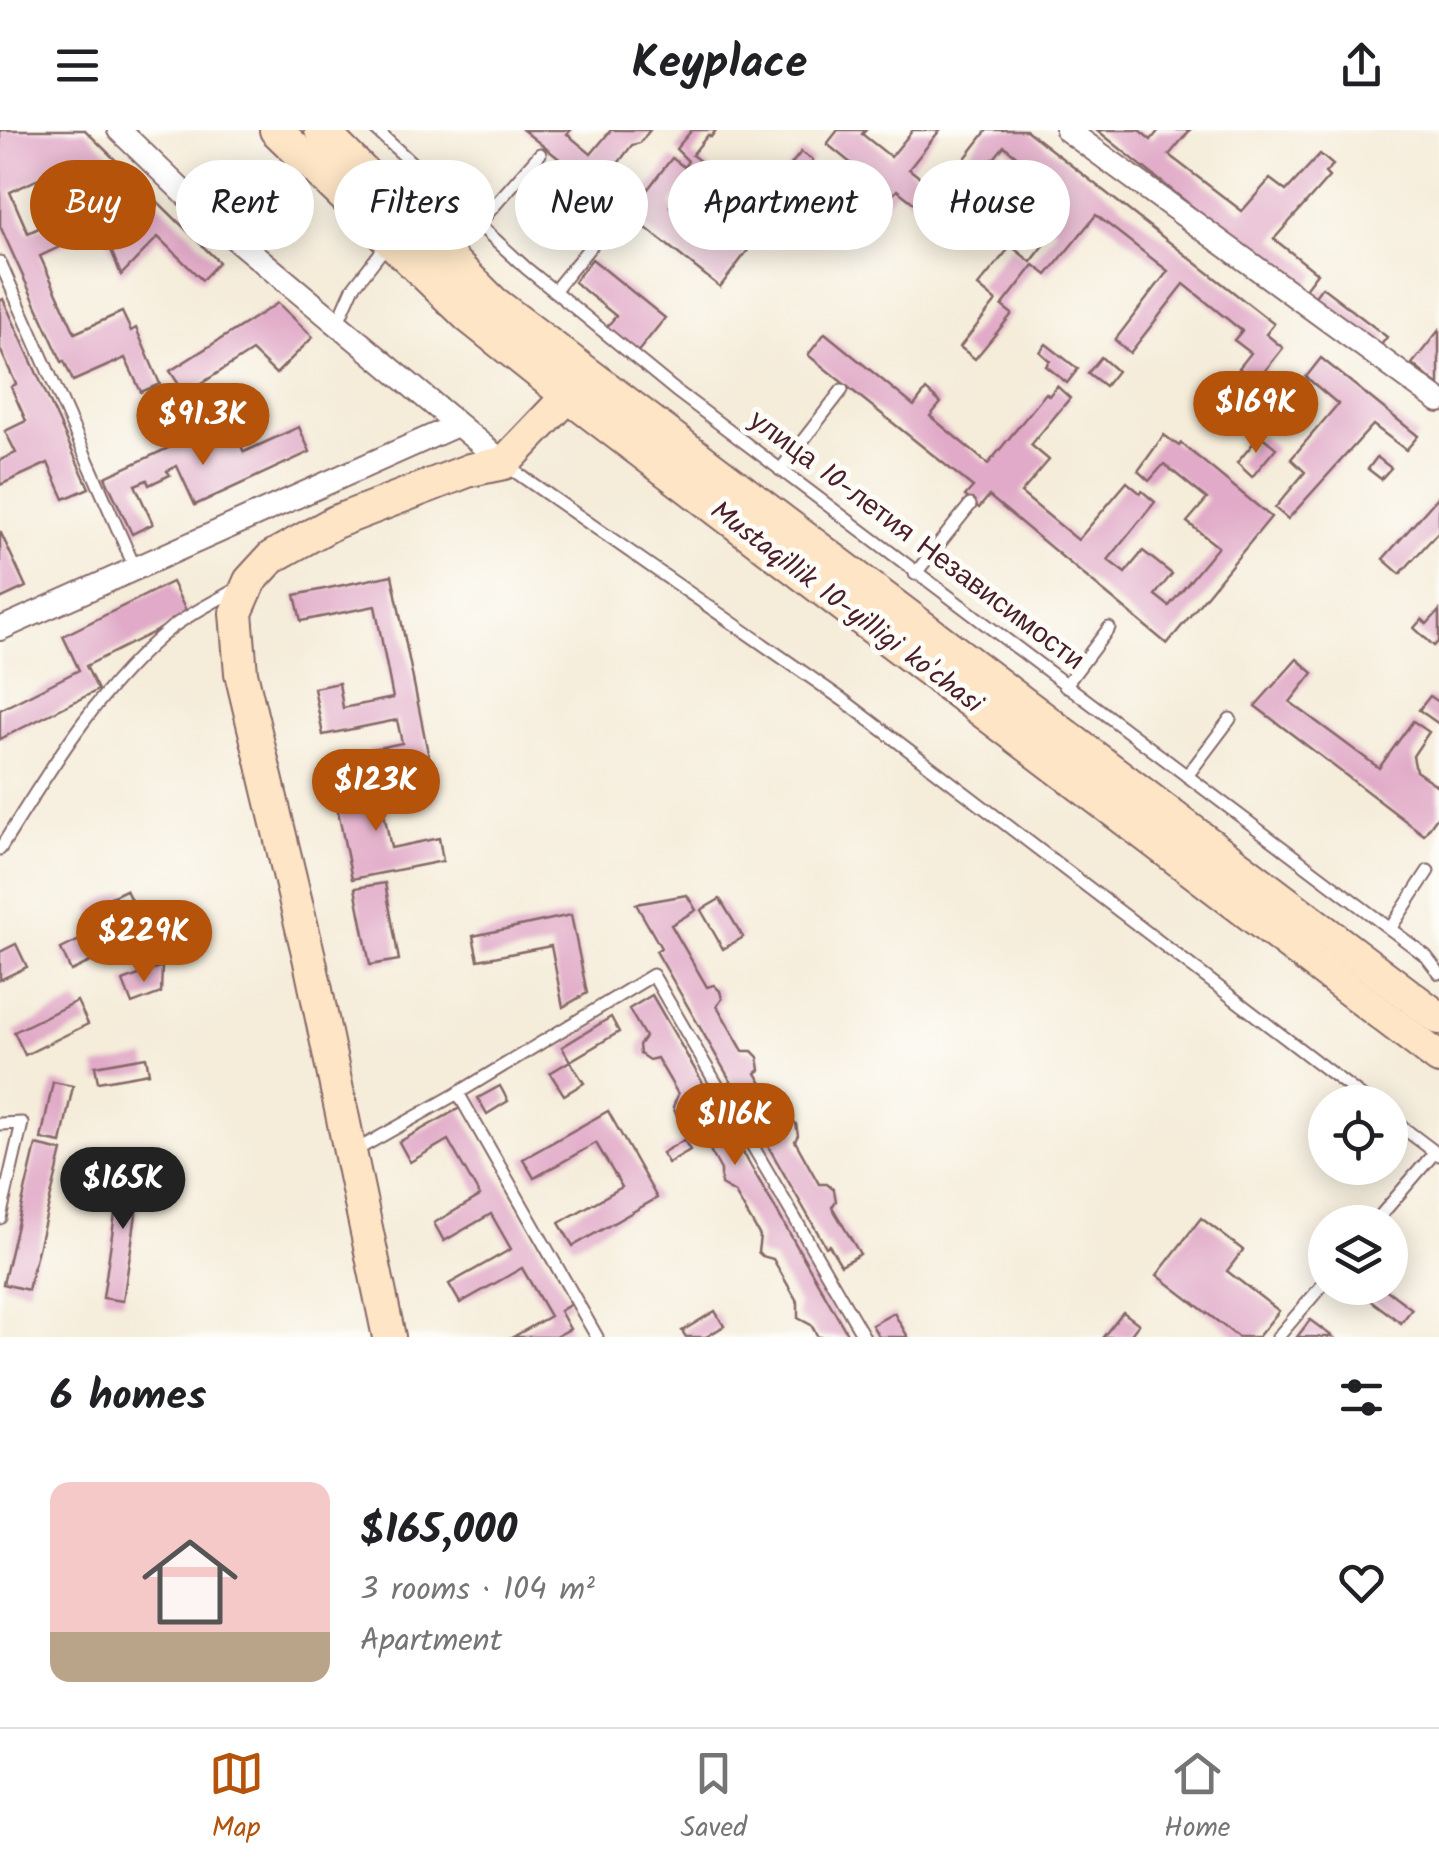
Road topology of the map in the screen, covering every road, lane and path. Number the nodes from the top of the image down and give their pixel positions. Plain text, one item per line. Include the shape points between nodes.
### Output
1 (119, 130) edge
2 (276, 130) edge
3 (321, 130) edge
4 (376, 130) edge
5 (1067, 130) edge
6 (540, 154) dead end
7 (409, 160) edge
8 (334, 186) edge
9 (495, 205) edge
10 (495, 239) edge
11 (382, 250) edge
12 (400, 250) edge
13 (587, 250) edge
14 (0, 262) edge
15 (554, 290) junction
16 (337, 324) junction
17 (842, 390) dead end
18 (568, 396) junction
19 (1439, 401) edge
20 (458, 425) junction
21 (504, 464) junction
22 (780, 470) junction
23 (970, 505) dead end
24 (135, 568) junction
25 (915, 574) junction
26 (250, 581) junction
27 (0, 628) edge
28 (1109, 628) dead end
29 (1065, 686) junction
30 (1230, 719) dead end
31 (1187, 776) junction
32 (0, 849) edge
33 (1428, 870) dead end
34 (1390, 930) junction
35 (1439, 973) edge
36 (1439, 1018) edge
37 (1439, 1058) edge
38 (1347, 1085) edge
39 (458, 1092) junction
40 (0, 1124) edge
41 (1408, 1132) edge
42 (350, 1154) junction
43 (1437, 1154) edge
44 (1391, 1205) edge
45 (0, 1218) edge
46 (1308, 1302) edge
47 (388, 1337) edge
48 (597, 1337) edge
49 (864, 1337) edge
50 (1278, 1337) edge

1 - 16 street
2 - 8 main road, Mustaqillik 10-yilligi ko'chasi
3 - 36 main road, Mustaqillik 10-yilligi ko'chasi via 492,302
4 - 7 lane, улица 10-летия Независимости
5 - 19 street
6 - 9 lane
10 - 15 lane, улица 10-летия Независимости
11 - 16 lane via 353,288
12 - 18 main road, Mustaqillik 10-yilligi ko'chasi via 468,317
13 - 15 lane
14 - 24 lane
15 - 22 lane, улица 10-летия Независимости
16 - 20 street
17 - 22 lane
18 - 21 main road
18 - 37 main road, Mustaqillik 10-yilligi ko'chasi
20 - 21 street
20 - 24 street
21 - 26 main road via 470,470 335,522 272,557
21 - 38 lane via 846,702
22 - 25 lane, улица 10-летия Независимости
23 - 25 lane
24 - 27 street
25 - 29 lane, улица 10-летия Независимости
26 - 32 lane via 172,628 127,672 68,740
26 - 42 main road via 236,612 241,673
28 - 29 lane
29 - 31 lane, улица 10-летия Независимости
30 - 31 lane
31 - 34 lane, улица 10-летия Независимости
33 - 34 lane
34 - 35 lane, улица 10-летия Независимости
39 - 42 lane
39 - 48 lane
39 - 49 lane via 654,976
40 - 45 lane via 22,1124
41 - 43 lane
42 - 47 main road
43 - 44 lane
46 - 50 lane

